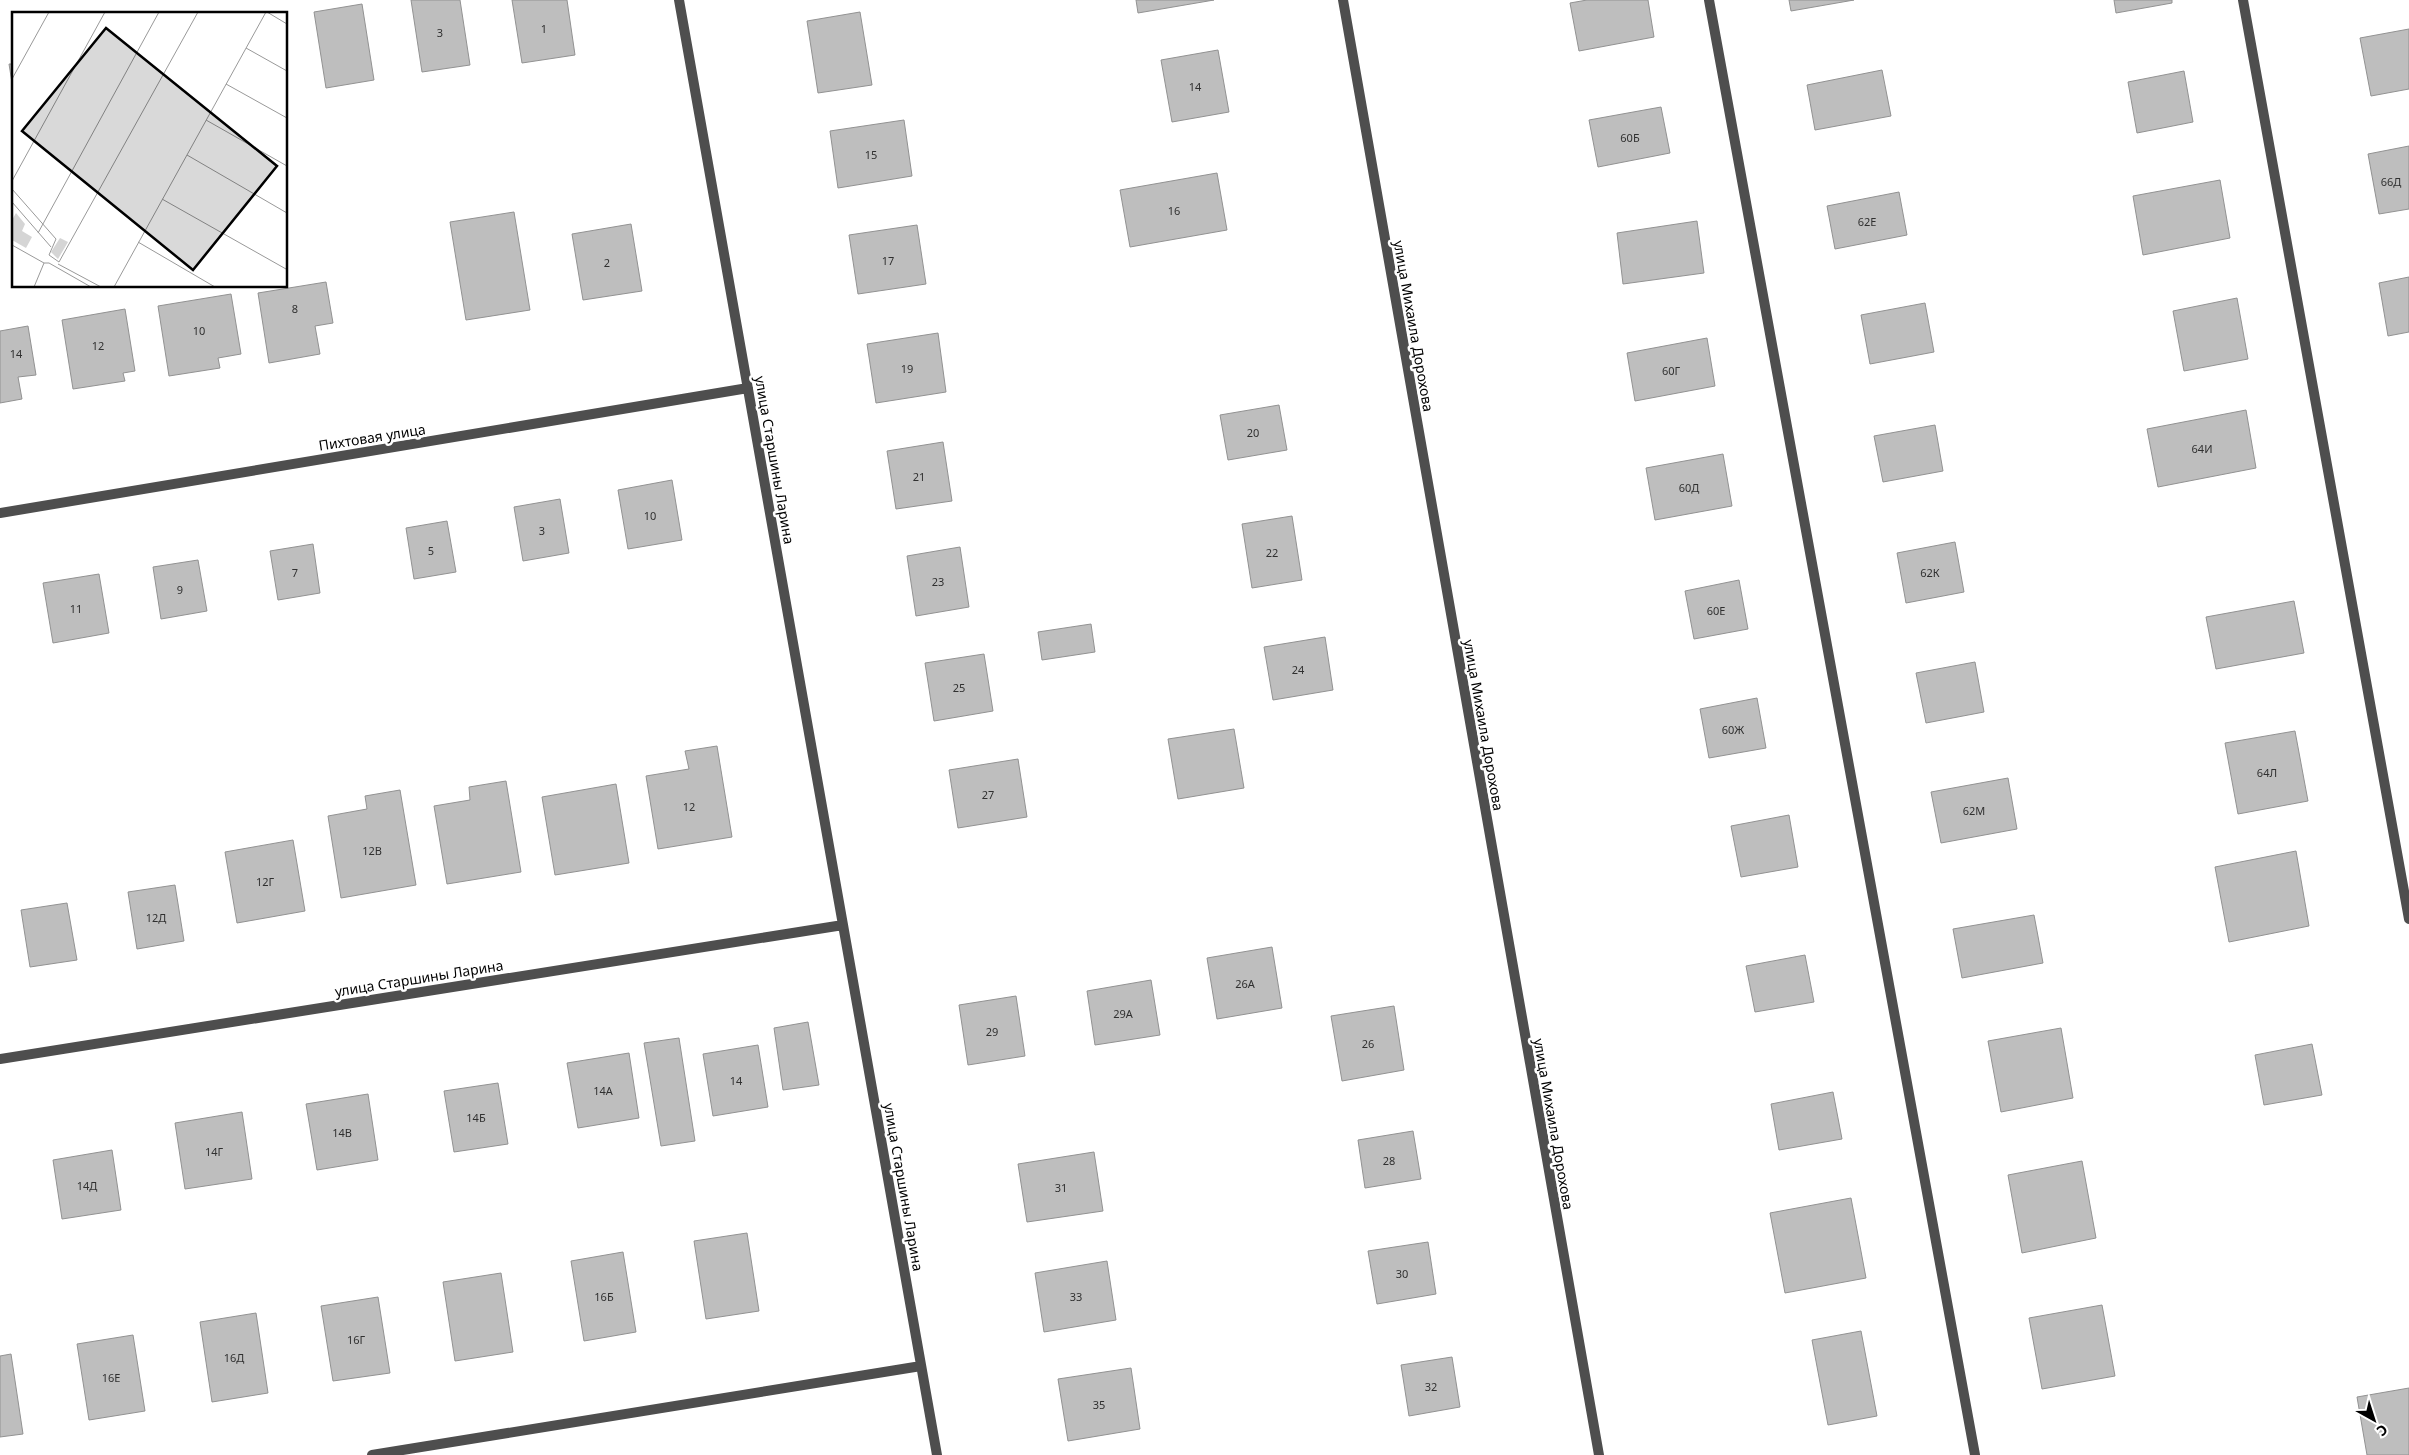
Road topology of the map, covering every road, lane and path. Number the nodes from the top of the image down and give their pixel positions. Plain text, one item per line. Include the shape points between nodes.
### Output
1 (679, 0) edge
2 (1343, 0) edge
3 (1709, 0) edge
4 (2243, 0) edge
5 (748, 388) junction
6 (0, 513) edge
7 (2409, 918) edge
8 (843, 925) junction
9 (0, 1059) edge
10 (922, 1366) junction
11 (372, 1455) edge
12 (937, 1455) edge
13 (1599, 1455) edge
14 (1975, 1455) edge

1 - 5 street, улица Старшины Ларина
2 - 13 street, улица Михаила Дорохова
3 - 14 street
4 - 7 street
5 - 6 street, Пихтовая улица
5 - 8 street, улица Старшины Ларина
8 - 9 street, улица Старшины Ларина
8 - 10 street, улица Старшины Ларина
10 - 11 street
10 - 12 street, улица Старшины Ларина

